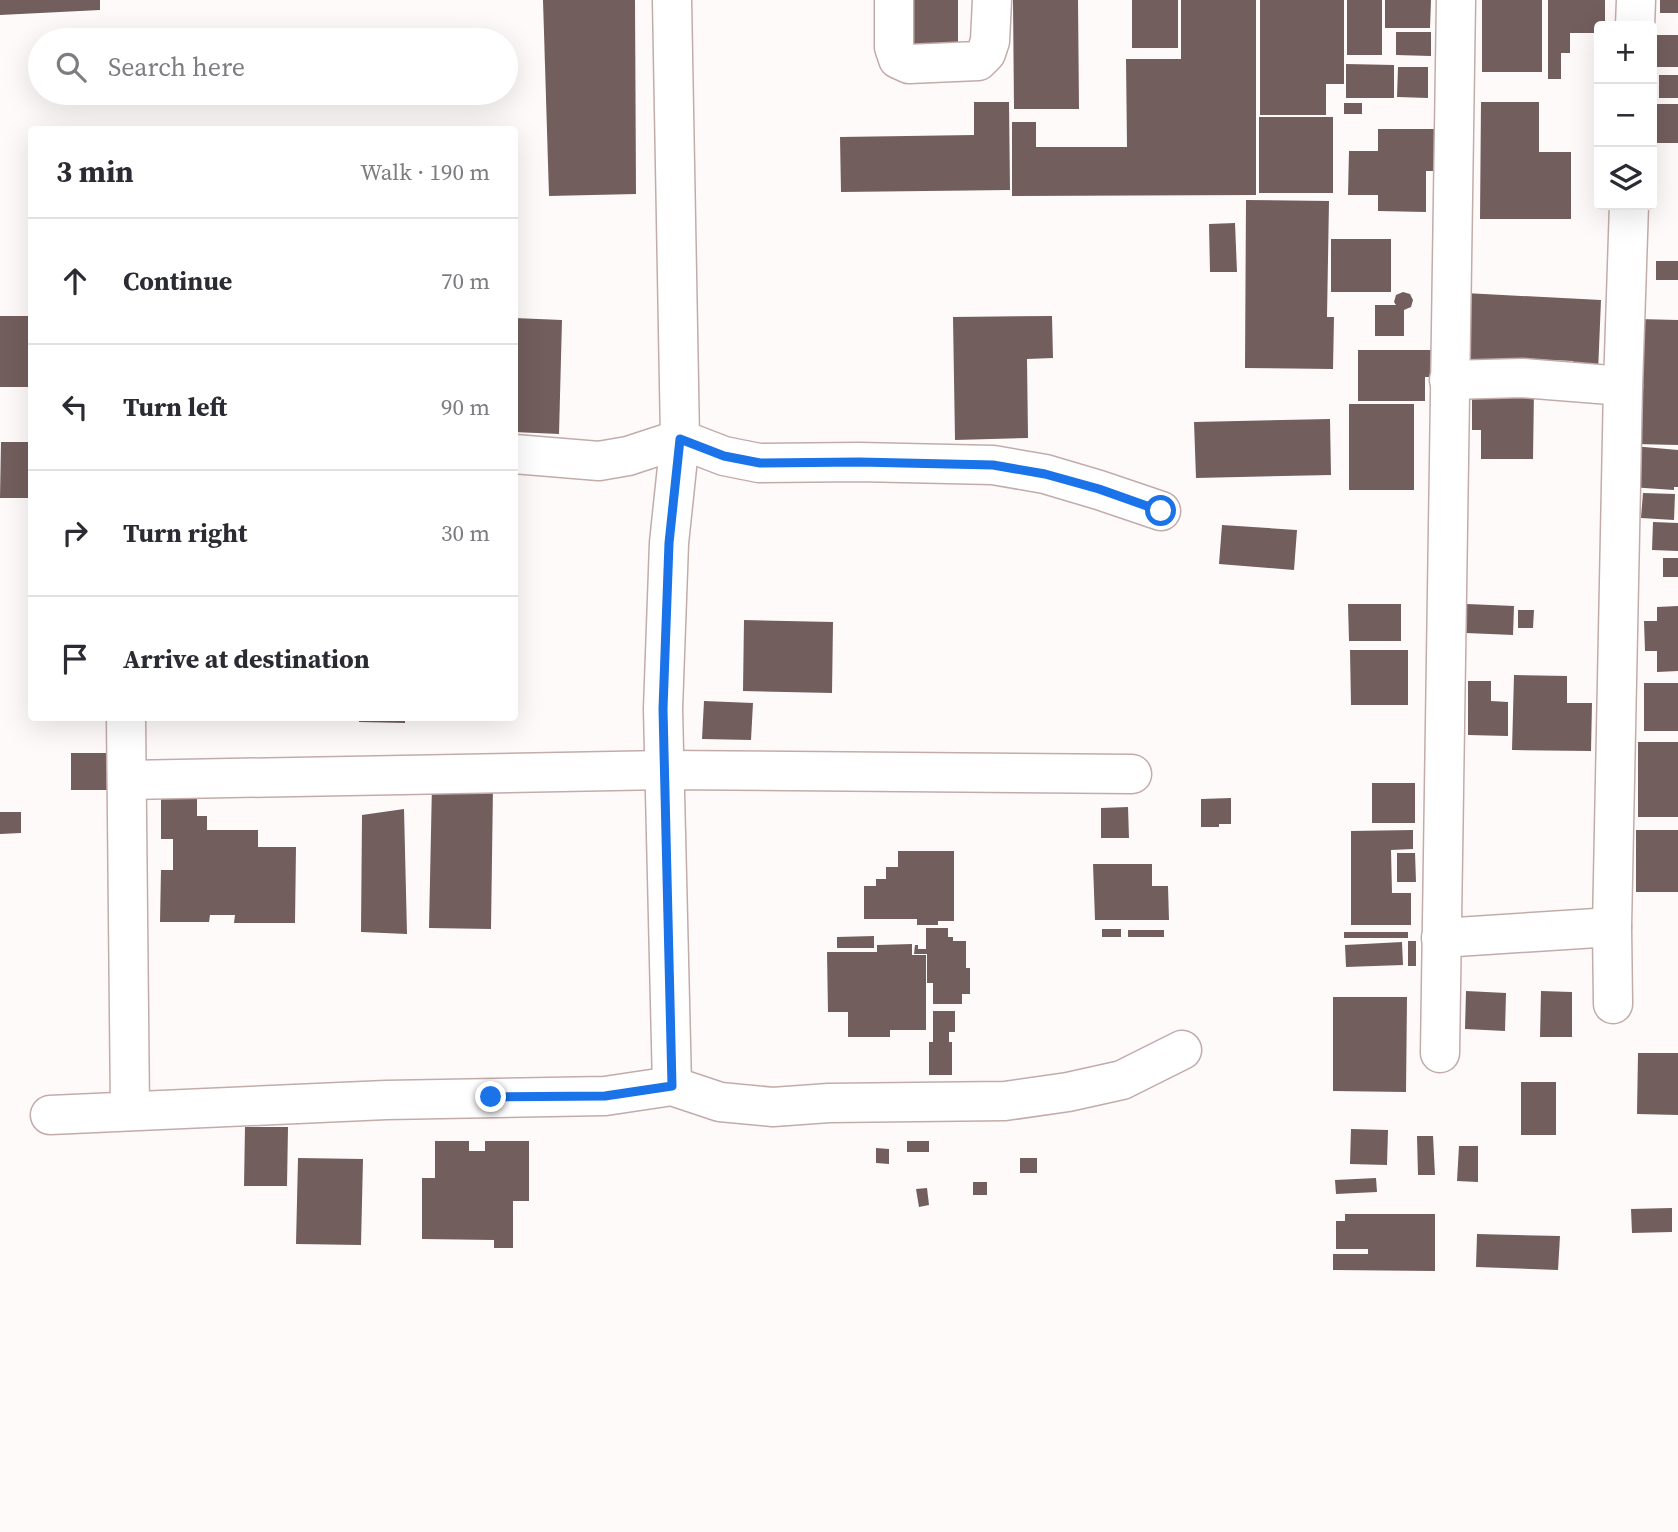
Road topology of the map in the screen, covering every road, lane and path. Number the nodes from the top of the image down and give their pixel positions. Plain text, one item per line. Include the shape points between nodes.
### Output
1 (673, 0) edge
2 (894, 0) edge
3 (992, 0) edge
4 (1456, 0) edge
5 (1636, 0) edge
6 (1635, 21) edge
7 (1629, 210) edge
8 (1449, 380) junction
9 (1623, 386) junction
10 (680, 439) junction
11 (518, 454) edge
12 (1161, 511) dead end
13 (126, 721) edge
14 (665, 770) junction
15 (1132, 774) dead end
16 (127, 780) junction
17 (1612, 927) junction
18 (1441, 939) junction
19 (1613, 1004) dead end
20 (1182, 1050) dead end
21 (1440, 1053) dead end
22 (672, 1086) junction
23 (130, 1111) junction
24 (50, 1115) dead end

1 - 10 street
2 - 3 street via 894,47 898,59 909,64 978,61 990,41
4 - 8 street
5 - 6 street
7 - 9 street
8 - 9 street via 1522,378
8 - 18 street
9 - 17 street
10 - 11 street via 599,461
10 - 12 street via 724,456 760,463 993,465 1045,474
10 - 14 street via 669,543
13 - 16 street
14 - 15 street
14 - 16 street
14 - 22 street
16 - 23 street
17 - 18 street
17 - 19 street
18 - 21 street
20 - 22 street via 1122,1080 1005,1101 773,1107 720,1102
22 - 23 street via 605,1096
23 - 24 street

